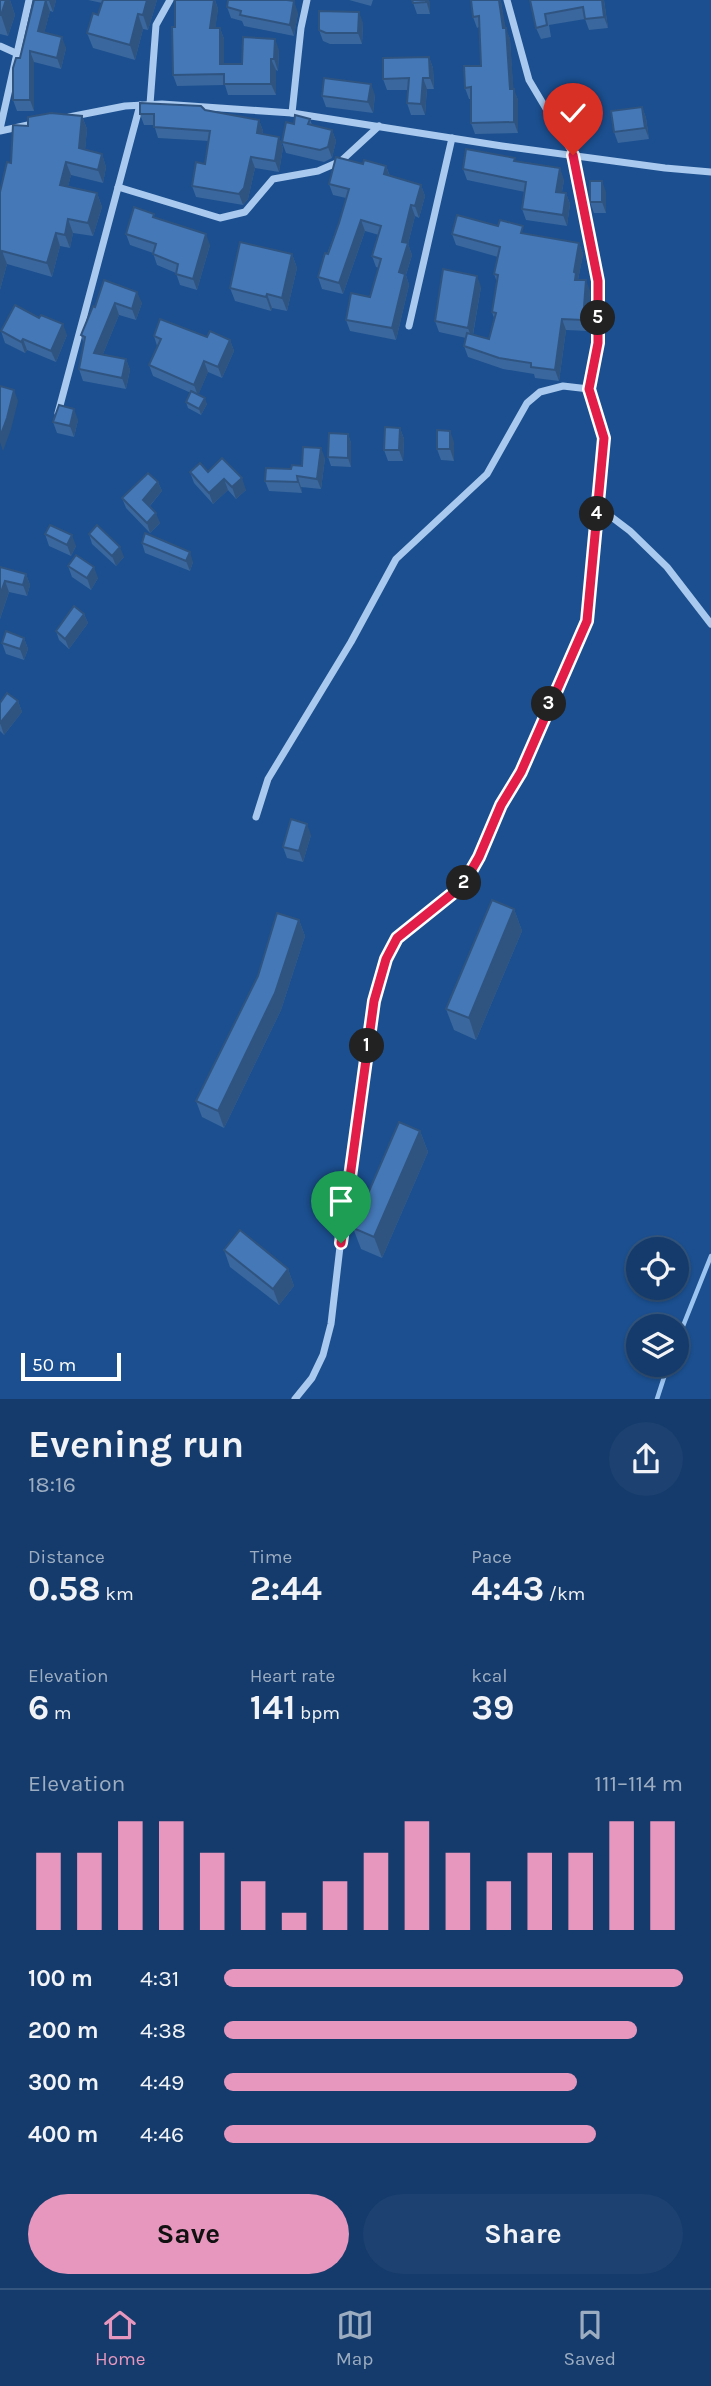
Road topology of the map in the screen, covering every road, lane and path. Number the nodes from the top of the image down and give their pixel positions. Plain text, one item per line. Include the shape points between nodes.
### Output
1 (29, 0) edge
2 (170, 0) edge
3 (307, 0) edge
4 (507, 0) edge
5 (0, 46) edge
6 (18, 54) junction
7 (150, 104) junction
8 (140, 105) junction
9 (292, 113) junction
10 (62, 118) edge
11 (50, 121) edge
12 (379, 126) junction
13 (0, 130) edge
14 (452, 138) junction
15 (573, 155) junction
16 (711, 172) edge
17 (118, 187) junction
18 (409, 326) dead end
19 (589, 389) junction
20 (57, 414) edge
21 (597, 506) junction
22 (711, 624) edge
23 (256, 817) dead end
24 (295, 1399) edge

1 - 6 street
2 - 7 street via 156,25
3 - 9 street
4 - 15 street via 529,80
5 - 6 street
6 - 13 street
7 - 8 street
7 - 9 street
8 - 10 street
8 - 17 street
9 - 12 street
11 - 13 street
12 - 14 street
12 - 17 street via 341,161 318,171 272,179 245,212 220,218
14 - 15 street
14 - 18 street
15 - 16 street
15 - 19 street via 598,281 598,343
17 - 20 street
19 - 21 street via 604,438
19 - 23 street via 563,386 540,392 527,403 488,474 396,559 268,779
21 - 22 street via 667,568
21 - 24 street via 587,621 521,772 463,885 397,938 386,959 374,1001 331,1324 312,1378

